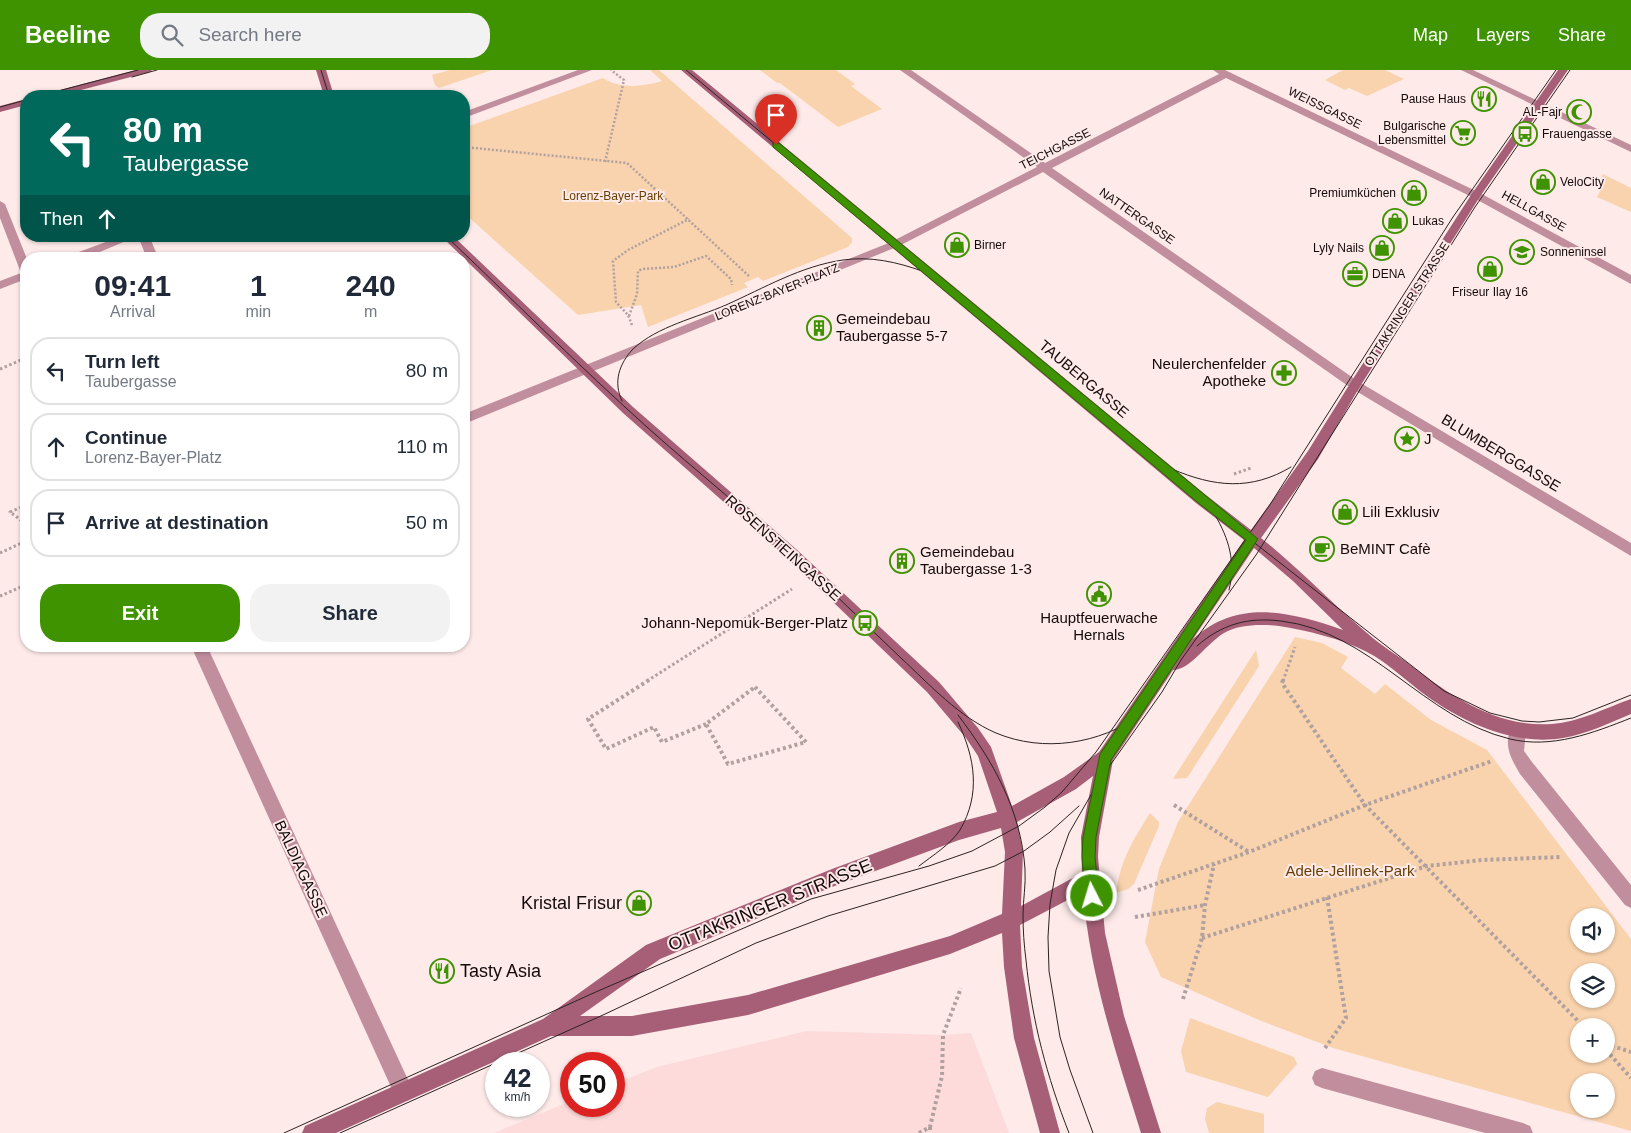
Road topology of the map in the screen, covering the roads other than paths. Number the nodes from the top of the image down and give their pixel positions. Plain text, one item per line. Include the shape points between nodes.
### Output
1 (147, 70) edge
2 (321, 70) edge
3 (587, 70) edge
4 (686, 70) edge
5 (905, 70) edge
6 (1466, 70) edge
7 (1563, 70) edge
8 (1222, 72) edge
9 (71, 90) edge
10 (327, 90) edge
11 (20, 104) edge
12 (1539, 104) junction
13 (0, 109) edge
14 (470, 113) edge
15 (1631, 149) edge
16 (1045, 169) junction
17 (1476, 195) junction
18 (0, 204) edge
19 (117, 242) edge
20 (452, 242) edge
21 (895, 244) junction
22 (91, 252) edge
23 (463, 252) edge
24 (20, 256) edge
25 (470, 259) edge
26 (20, 277) edge
27 (1631, 280) edge
28 (0, 285) edge
29 (586, 369) junction
30 (1355, 385) junction
31 (470, 417) edge
32 (1252, 539) junction
33 (1631, 550) edge
34 (1371, 646) junction
35 (202, 652) edge
36 (1169, 663) junction
37 (1631, 706) edge
38 (1518, 730) junction
39 (1105, 758) junction
40 (1008, 818) junction
41 (1091, 878) junction
42 (1631, 899) edge
43 (1011, 921) junction
44 (550, 1026) junction
45 (1322, 1078) dead end
46 (403, 1091) junction
47 (312, 1133) edge
48 (1050, 1133) edge
49 (1151, 1133) edge
50 (1523, 1133) edge

1 - 9 street
2 - 10 street
3 - 14 street
4 - 21 street
5 - 16 street, NATTERGASSE
6 - 12 street
7 - 12 street, OTTAKRINGER STRASSE
8 - 16 street, TEICHGASSE
8 - 17 street, WEISSGASSE
11 - 13 street
12 - 15 street
12 - 17 street, OTTAKRINGER STRASSE
16 - 21 street, TEICHGASSE
16 - 30 street, NATTERGASSE
17 - 27 street, HELLGASSE
17 - 30 street, OTTAKRINGER STRASSE
18 - 24 street
19 - 22 street
20 - 23 street
21 - 29 street, LORENZ-BAYER-PLATZ
21 - 32 street, TAUBERGASSE
25 - 29 street
26 - 28 street
29 - 31 street, LORENZ-BAYER-PLATZ
29 - 40 street, ROSENSTEINGASSE via 814,574 933,687 967,726 984,752
30 - 32 street, OTTAKRINGER STRASSE via 1313,455
30 - 33 street, BLUMBERGGASSE
32 - 34 street
32 - 36 street
34 - 36 street via 1305,624 1252,619 1223,626 1179,663
34 - 38 street via 1458,708
35 - 46 street, BALDIAGASSE
36 - 39 street
37 - 38 street via 1582,726 1558,731
38 - 42 street via 1516,752 1526,768
39 - 40 street
39 - 41 street via 1090,837
40 - 43 street via 1014,852
40 - 44 street, OTTAKRINGER STRASSE via 959,831 850,872 653,952
41 - 43 street
41 - 49 street via 1096,933 1114,1016
43 - 44 street, OTTAKRINGER STRASSE via 927,953 748,1005 632,1026
43 - 48 street via 1013,967 1024,1038
44 - 46 street, OTTAKRINGER STRASSE
45 - 50 street
46 - 47 street, OTTAKRINGER STRASSE

